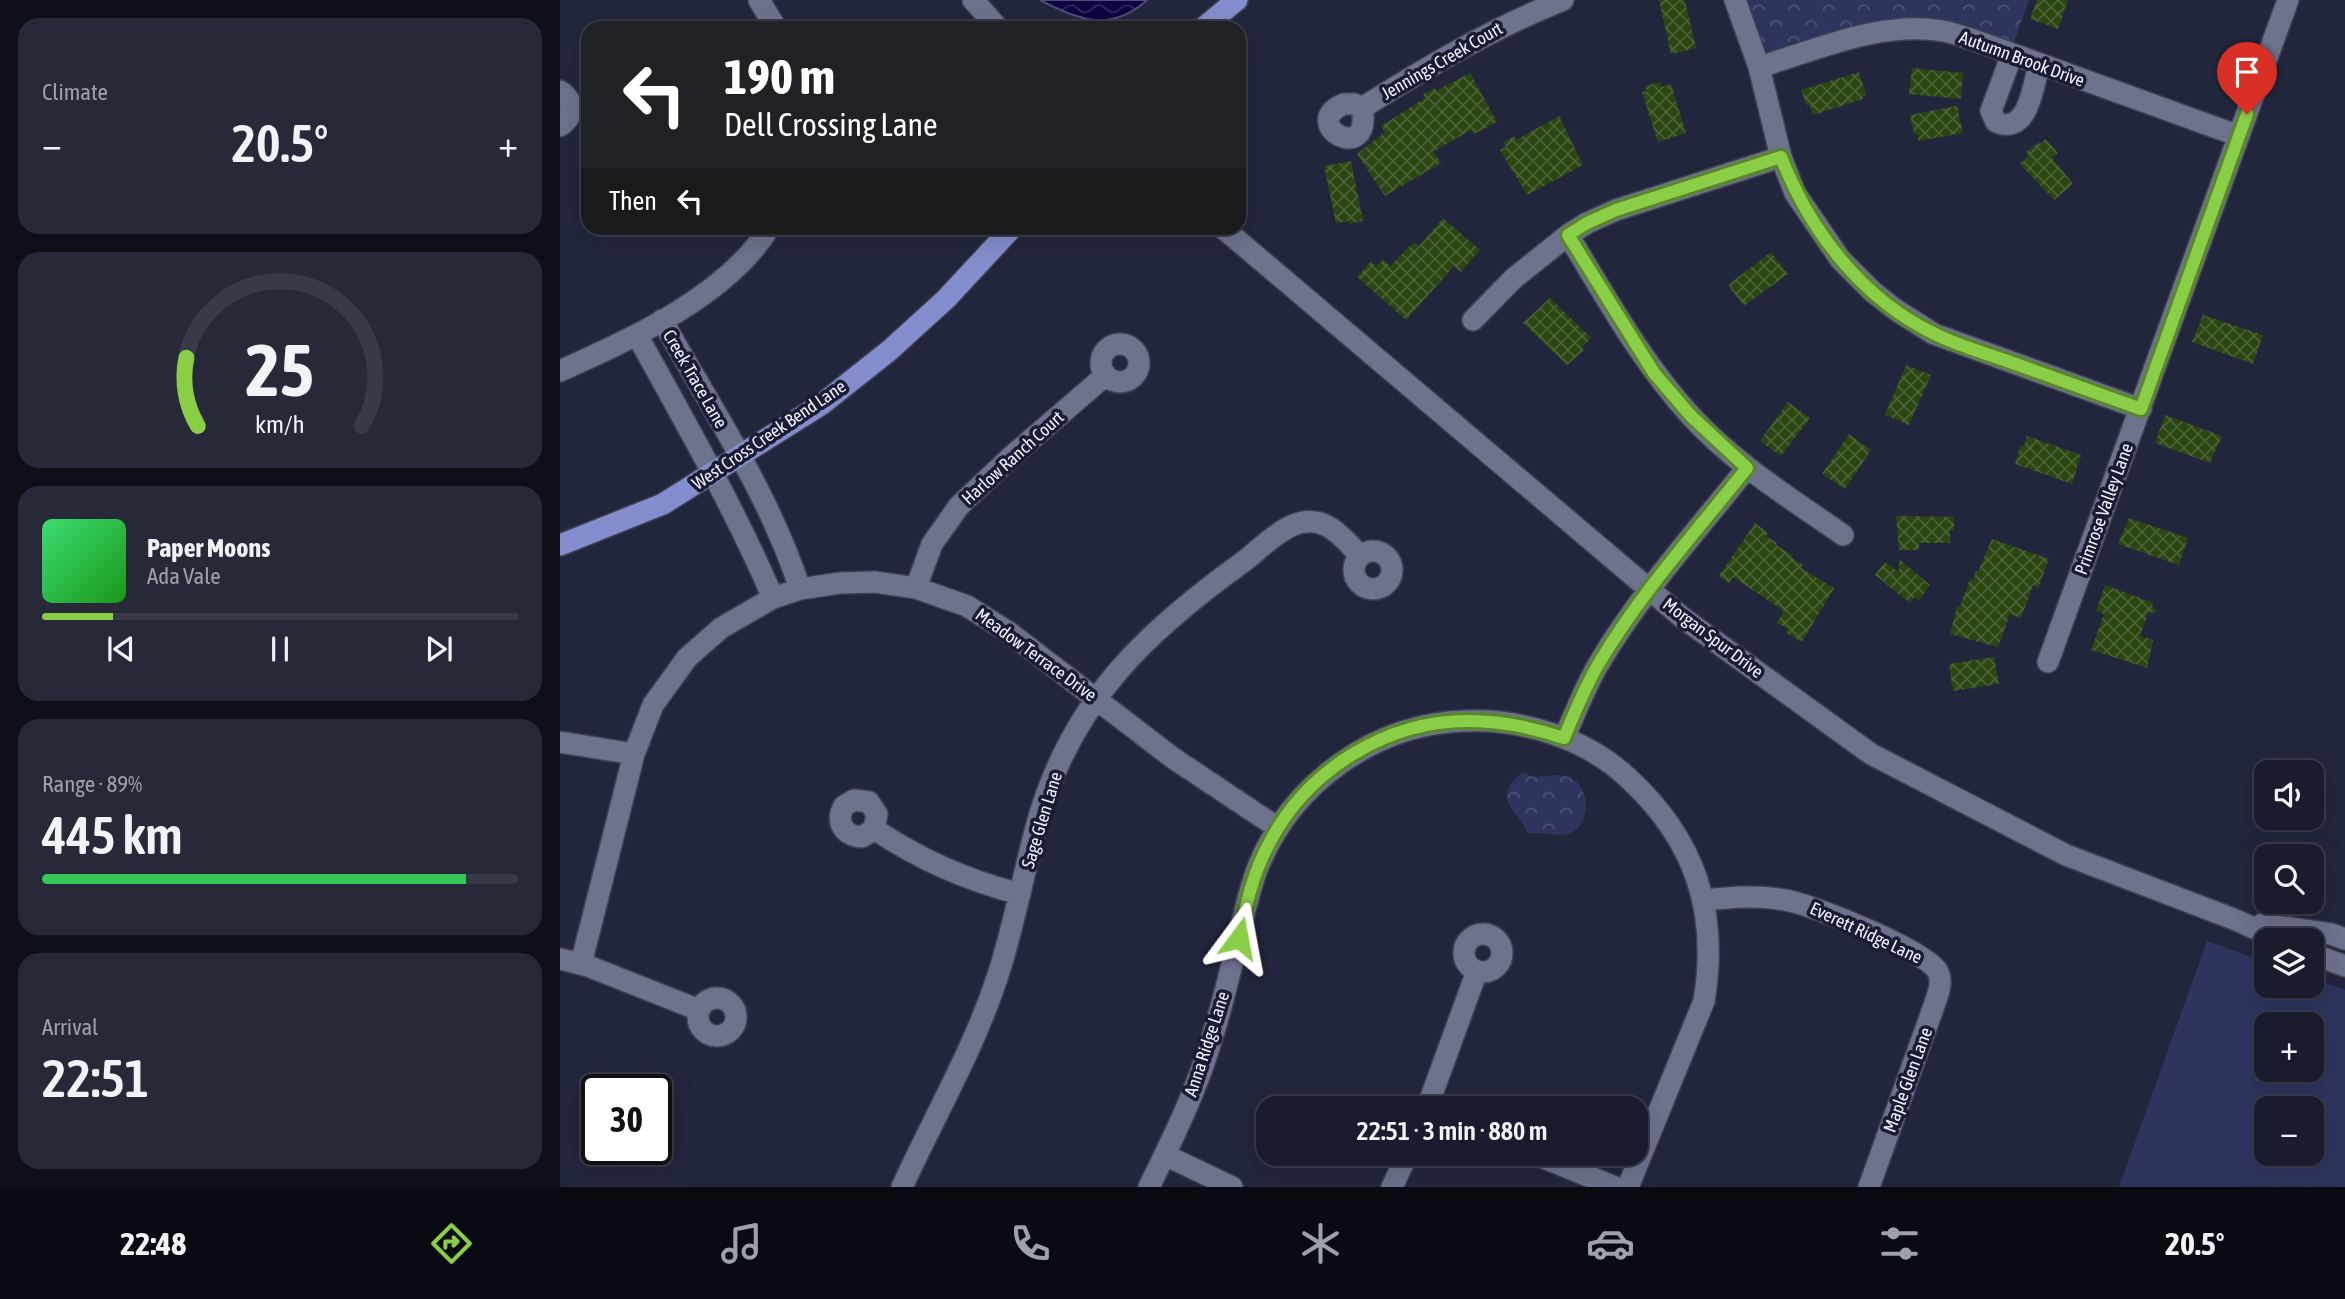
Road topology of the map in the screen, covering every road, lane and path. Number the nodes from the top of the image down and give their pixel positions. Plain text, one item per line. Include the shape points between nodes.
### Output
1 (759, 0) edge
2 (973, 0) edge
3 (1237, 0) edge
4 (1563, 0) edge
5 (1735, 0) edge
6 (2288, 0) edge
7 (772, 21) edge
8 (992, 21) edge
9 (1212, 21) edge
10 (2011, 54) junction
11 (2039, 65) junction
12 (1759, 67) junction
13 (560, 91) edge
14 (1362, 108) dead end
15 (560, 126) edge
16 (2239, 136) junction
17 (1781, 157) junction
18 (764, 235) edge
19 (1005, 235) edge
20 (1231, 235) edge
21 (1568, 235) junction
22 (662, 320) junction
23 (1473, 320) dead end
24 (637, 335) junction
25 (560, 371) edge
26 (1106, 376) dead end
27 (2141, 409) junction
28 (740, 457) junction
29 (1747, 468) junction
30 (713, 474) junction
31 (1843, 534) dead end
32 (560, 545) edge
33 (1360, 556) dead end
34 (916, 588) junction
35 (800, 589) junction
36 (1650, 590) junction
37 (774, 598) junction
38 (2048, 662) dead end
39 (1097, 698) junction
40 (1564, 738) junction
41 (560, 742) edge
42 (634, 754) junction
43 (1278, 828) junction
44 (874, 829) dead end
45 (1020, 894) junction
46 (1705, 900) junction
47 (2236, 920) junction
48 (2254, 928) edge
49 (2345, 939) edge
50 (2324, 958) edge
51 (560, 959) edge
52 (581, 964) junction
53 (2345, 966) edge
54 (1477, 971) dead end
55 (1939, 973) joint
56 (699, 1010) dead end
57 (1431, 1096) edge
58 (1165, 1155) junction
59 (1402, 1166) edge
60 (1564, 1166) edge
61 (902, 1187) edge
62 (1149, 1187) edge
63 (1233, 1187) edge
64 (1392, 1187) edge
65 (1615, 1187) edge
66 (1628, 1187) edge
67 (1869, 1187) edge

1 - 7 street
2 - 8 street
3 - 9 main road
4 - 14 street, Jennings Creek Court via 1441,59
5 - 12 street
6 - 16 street, Primrose Valley Lane
10 - 11 street, Autumn Brook Drive
10 - 11 street via 1992,111 1996,122 2005,126 2015,125 2022,117
10 - 12 street, Autumn Brook Drive via 1942,31 1903,30 1868,34
11 - 16 street, Autumn Brook Drive
12 - 17 street
13 - 15 street via 571,110
16 - 27 street, Primrose Valley Lane
17 - 21 street via 1616,210
17 - 27 street via 1796,193 1840,259 1896,310 1934,334
18 - 22 street via 738,267
19 - 28 main road, West Cross Creek Bend Lane via 890,350 822,404
20 - 36 street, Morgan Spur Drive
21 - 23 street via 1513,279
21 - 29 street via 1654,373 1691,416
22 - 24 street
22 - 28 street, Creek Trace Lane
24 - 25 street
24 - 30 street, Creek Trace Lane
26 - 34 street, Harlow Ranch Court via 959,506 932,544
27 - 38 street, Primrose Valley Lane
28 - 30 main road, West Cross Creek Bend Lane
28 - 35 street, Creek Trace Lane via 777,526
29 - 31 street
29 - 36 street
30 - 32 main road, West Cross Creek Bend Lane via 663,504
30 - 37 street, Creek Trace Lane
33 - 39 street, Sage Glen Lane via 1322,524 1307,521 1286,527 1150,634
34 - 35 street, Meadow Terrace Drive via 857,582
34 - 39 street, Meadow Terrace Drive via 982,614
35 - 37 street, Meadow Terrace Drive
36 - 40 street via 1598,665
36 - 47 street, Morgan Spur Drive via 1871,754 2066,855
37 - 42 street, Meadow Terrace Drive via 721,628 687,658 653,705
39 - 43 street, Meadow Terrace Drive via 1173,758
39 - 45 street, Sage Glen Lane via 1068,746 1048,792
40 - 43 street, Anna Ridge Lane via 1487,721 1446,722 1407,730 1364,748 1331,770
40 - 46 street, Anna Ridge Lane via 1614,766 1659,810 1683,847
41 - 42 street
42 - 52 street, Meadow Terrace Drive
43 - 58 street, Anna Ridge Lane via 1252,885 1210,1044
44 - 45 street via 936,866
45 - 61 street, Sage Glen Lane via 986,1009
46 - 55 street, Everett Ridge Lane via 1762,897 1815,908 1922,957
46 - 66 street, Anna Ridge Lane via 1709,971 1704,1001
47 - 48 street, Morgan Spur Drive
47 - 49 street, Morgan Spur Drive
50 - 53 street
51 - 52 street
52 - 56 street
54 - 57 street
55 - 67 street, Maple Glen Lane via 1941,985
58 - 62 street, Anna Ridge Lane
58 - 63 street
59 - 64 street
60 - 65 street

